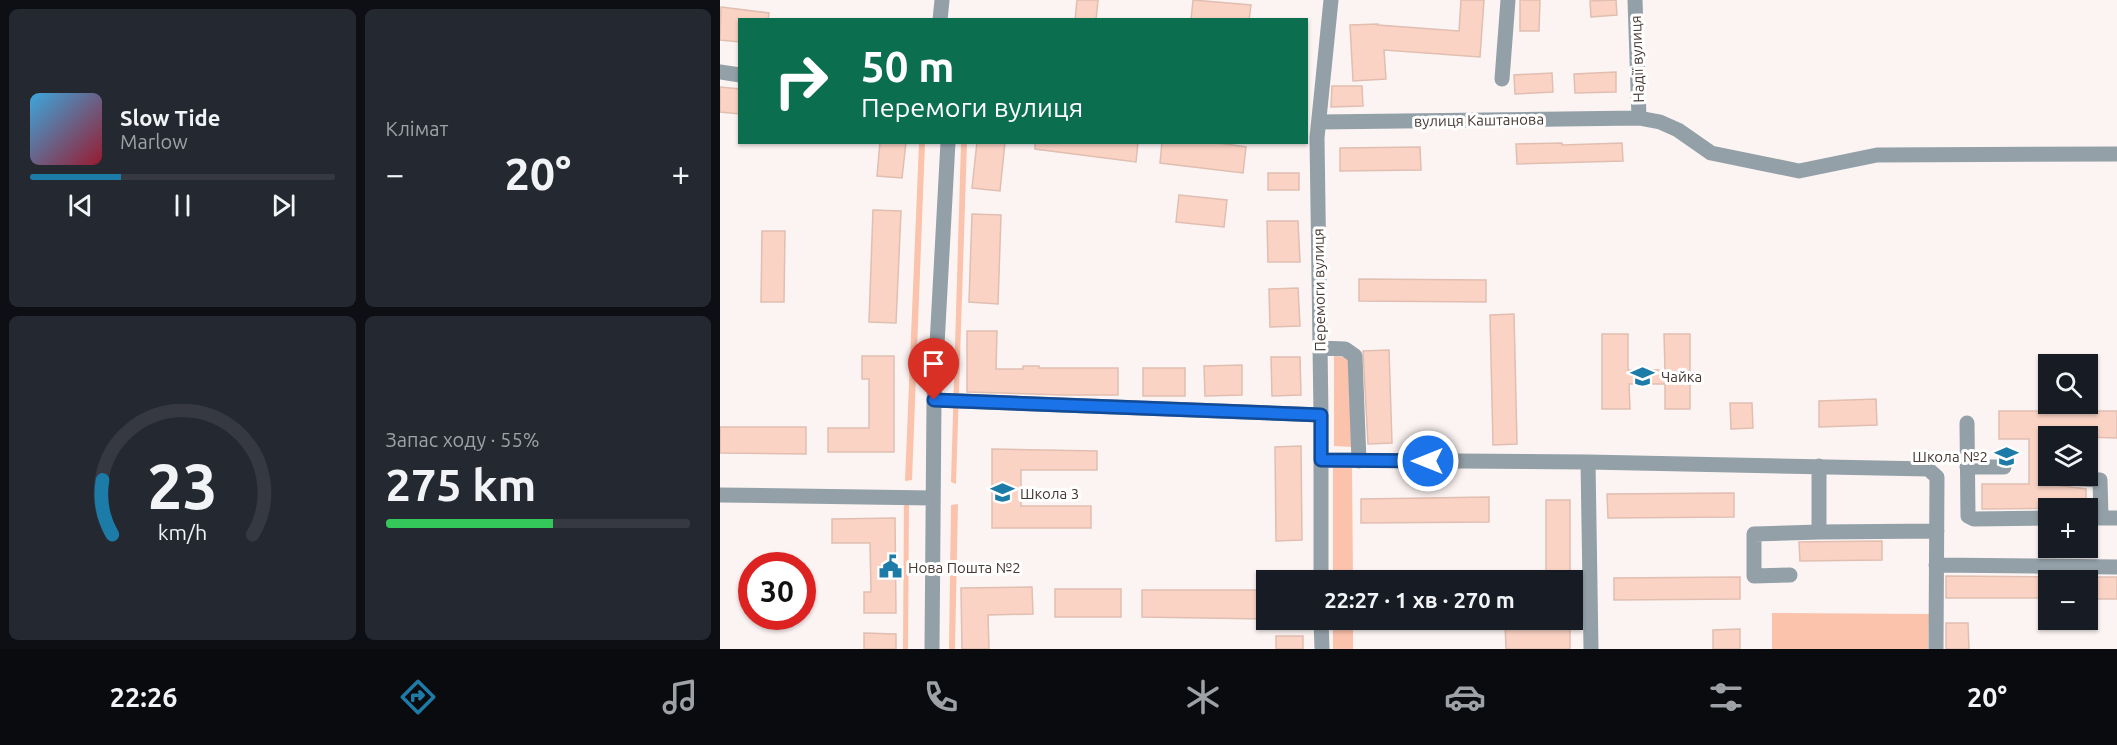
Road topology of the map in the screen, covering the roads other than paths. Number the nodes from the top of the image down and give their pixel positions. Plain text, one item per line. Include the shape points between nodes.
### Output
1 (942, 0) edge
2 (1331, 0) edge
3 (1508, 0) edge
4 (1635, 0) edge
5 (940, 18) edge
6 (720, 72) edge
7 (738, 75) edge
8 (1502, 79) dead end
9 (1639, 118) junction
10 (1319, 122) junction
11 (1312, 137) edge
12 (948, 144) edge
13 (2117, 154) edge
14 (1320, 348) junction
15 (934, 400) junction
16 (1321, 415) junction
17 (1967, 423) dead end
18 (1321, 460) junction
19 (1359, 461) junction
20 (1588, 462) junction
21 (1819, 466) junction
22 (1967, 467) junction
23 (2004, 467) dead end
24 (2098, 480) edge
25 (720, 495) edge
26 (933, 498) junction
27 (2038, 518) edge
28 (2102, 518) edge
29 (1937, 531) junction
30 (1819, 532) junction
31 (1936, 565) junction
32 (2117, 567) edge
33 (1321, 570) edge
34 (1790, 576) dead end
35 (1322, 630) edge
36 (932, 649) edge
37 (1322, 649) edge
38 (1591, 649) edge
39 (1936, 649) edge

1 - 5 street
2 - 10 street, Перемоги вулиця
3 - 8 street
4 - 9 street, Надії вулиця
6 - 7 street
9 - 10 street, вулиця Каштанова
9 - 13 street, вулиця Каштанова via 1678,130 1711,153 1800,171 1877,154
10 - 11 street, Перемоги вулиця
11 - 14 street, Перемоги вулиця
12 - 15 street
14 - 16 street, Перемоги вулиця
14 - 19 street via 1345,350 1355,356
15 - 16 street
15 - 26 street
16 - 18 street, Перемоги вулиця
17 - 22 street
18 - 19 street
18 - 33 street, Перемоги вулиця
19 - 20 street
20 - 21 street
20 - 38 street
21 - 29 street via 1928,468 1937,477
21 - 30 street
22 - 23 street
22 - 27 street via 1971,518
24 - 28 street
25 - 26 street
26 - 36 street
29 - 30 street
29 - 31 street
30 - 34 street via 1754,534 1754,576
31 - 32 street
31 - 39 street
35 - 37 street

